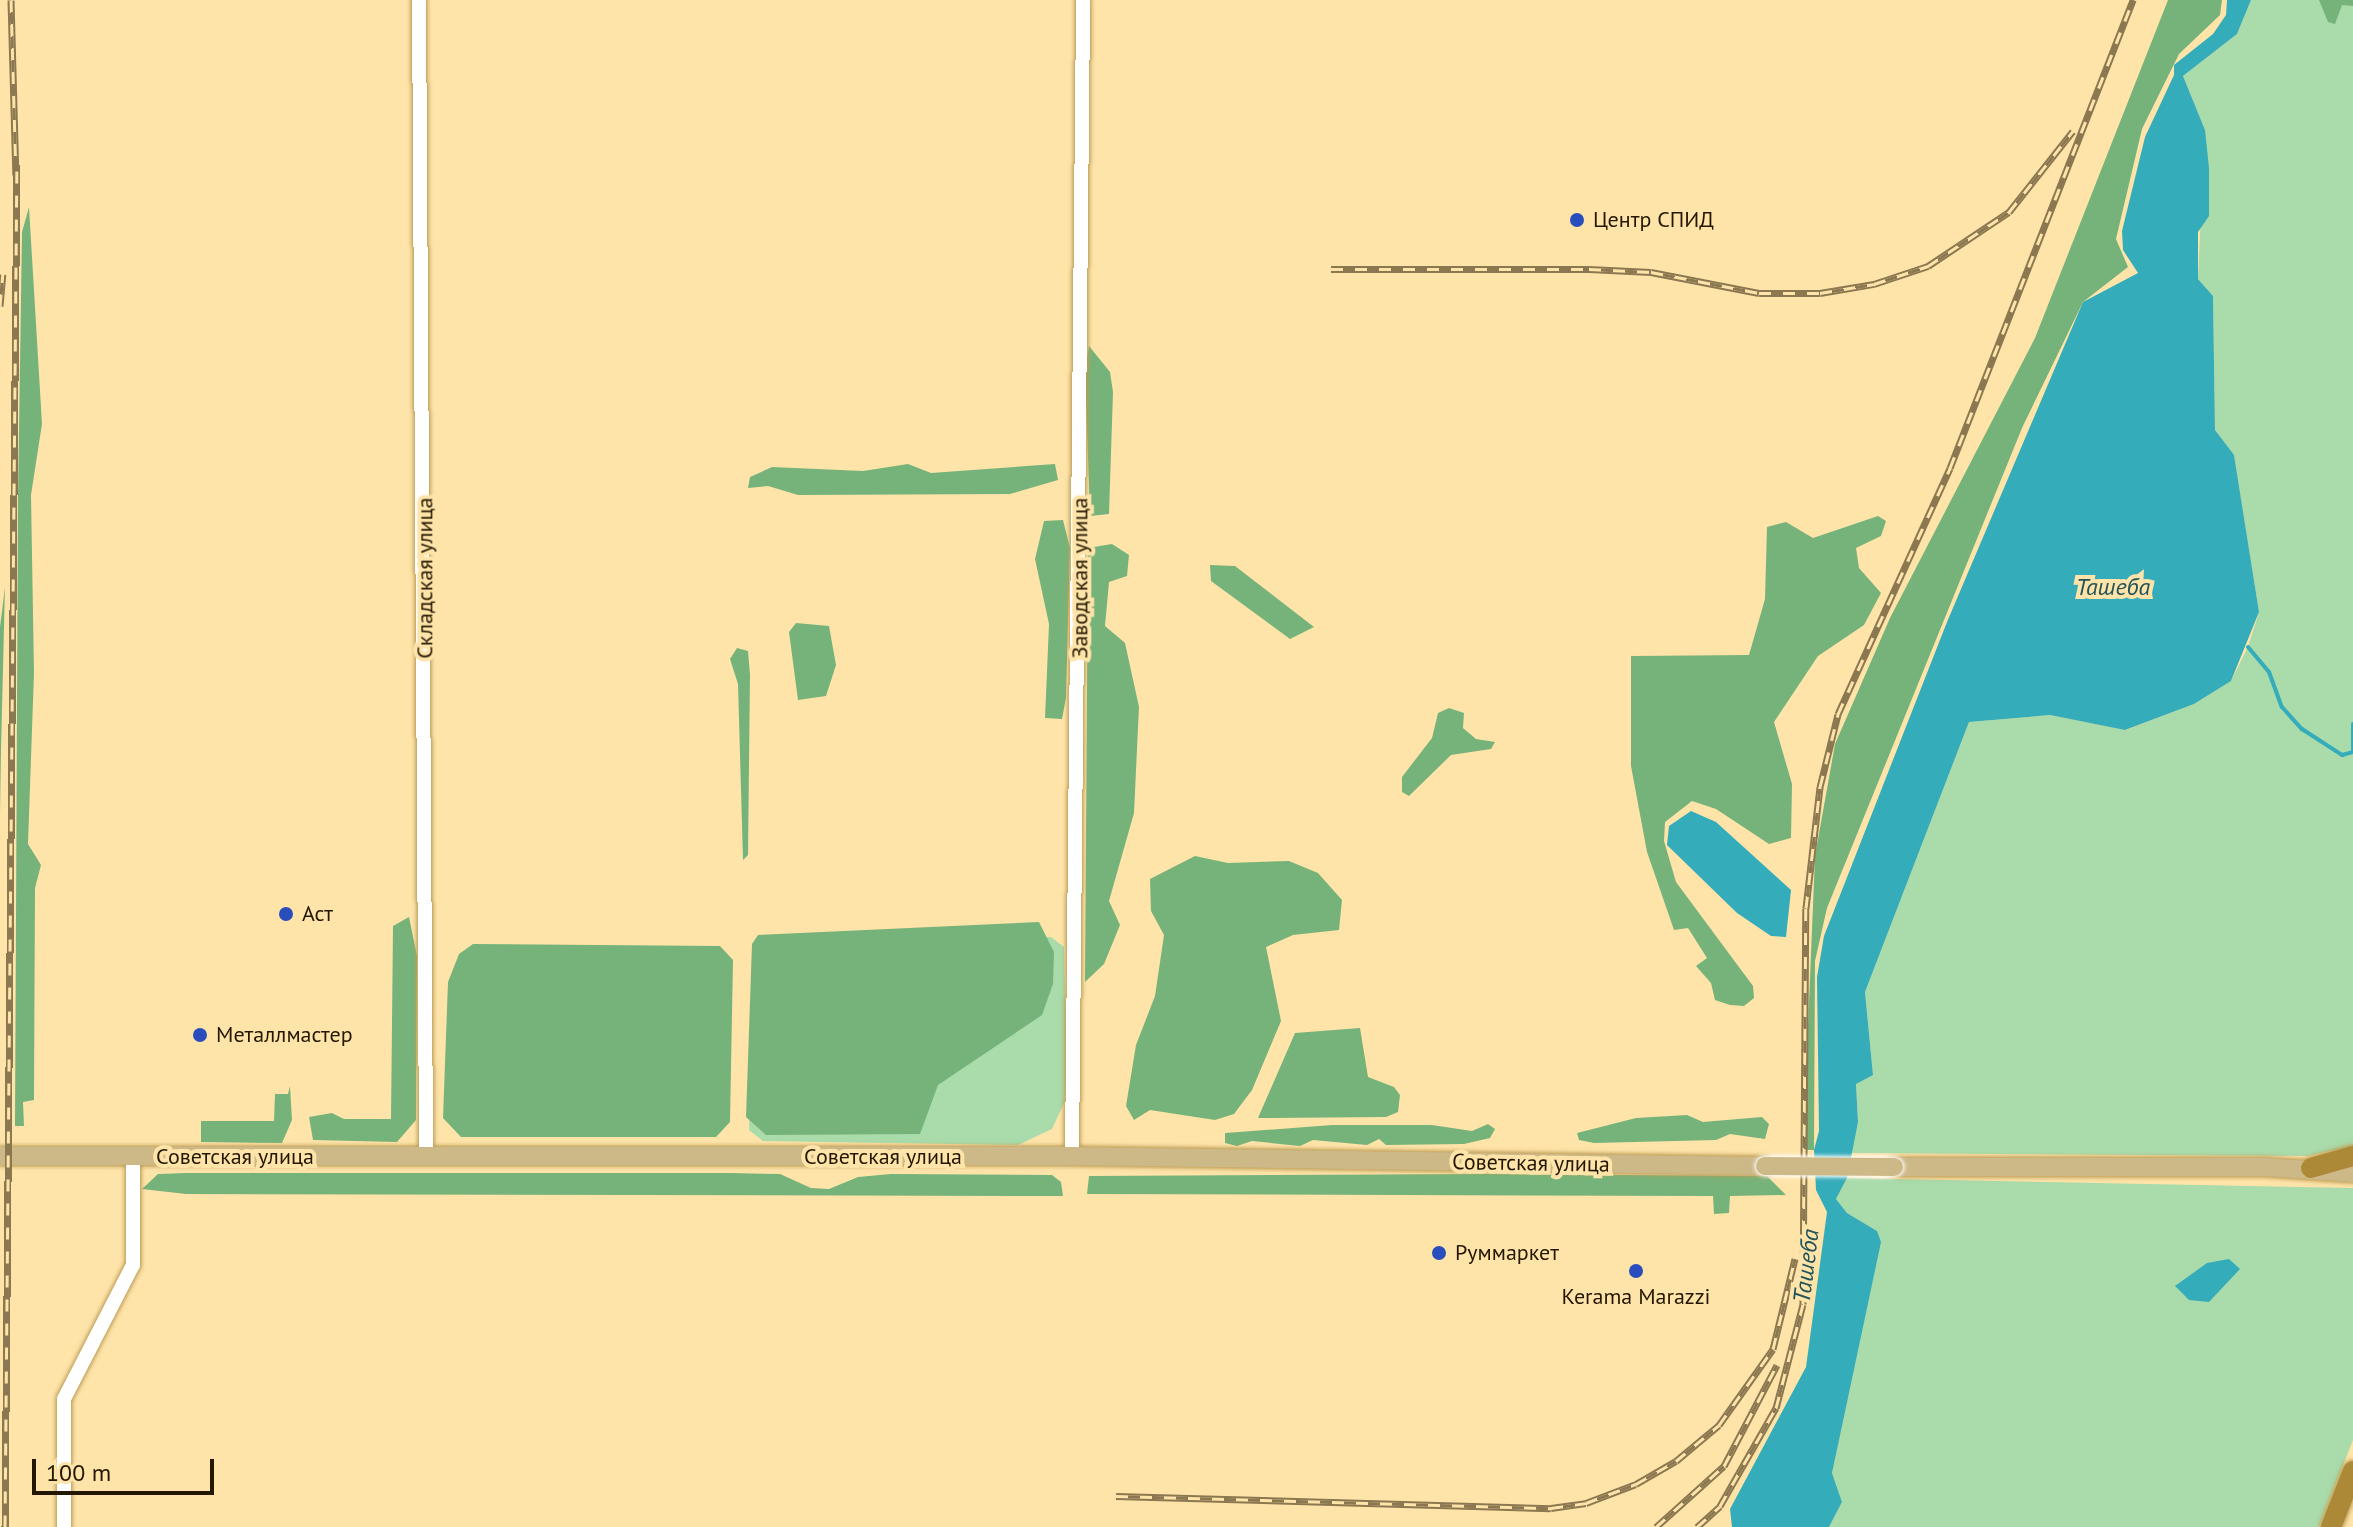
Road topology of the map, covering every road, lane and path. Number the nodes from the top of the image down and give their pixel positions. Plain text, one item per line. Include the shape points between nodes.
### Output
1 (419, 0) edge
2 (1083, 0) edge
3 (0, 1156) edge
4 (426, 1156) junction
5 (1072, 1156) junction
6 (2353, 1156) edge
7 (133, 1157) junction
8 (2311, 1168) junction
9 (2353, 1173) edge
10 (2353, 1471) edge
11 (64, 1527) edge
12 (2331, 1527) edge

1 - 4 street, Складская улица
2 - 5 street, Заводская улица
3 - 7 main road, Советская улица
4 - 5 main road, Советская улица
4 - 7 main road, Советская улица
5 - 8 main road, Советская улица, bridge
6 - 8 highway
7 - 11 street via 133,1265 64,1399
8 - 9 main road, Советская улица
10 - 12 highway

